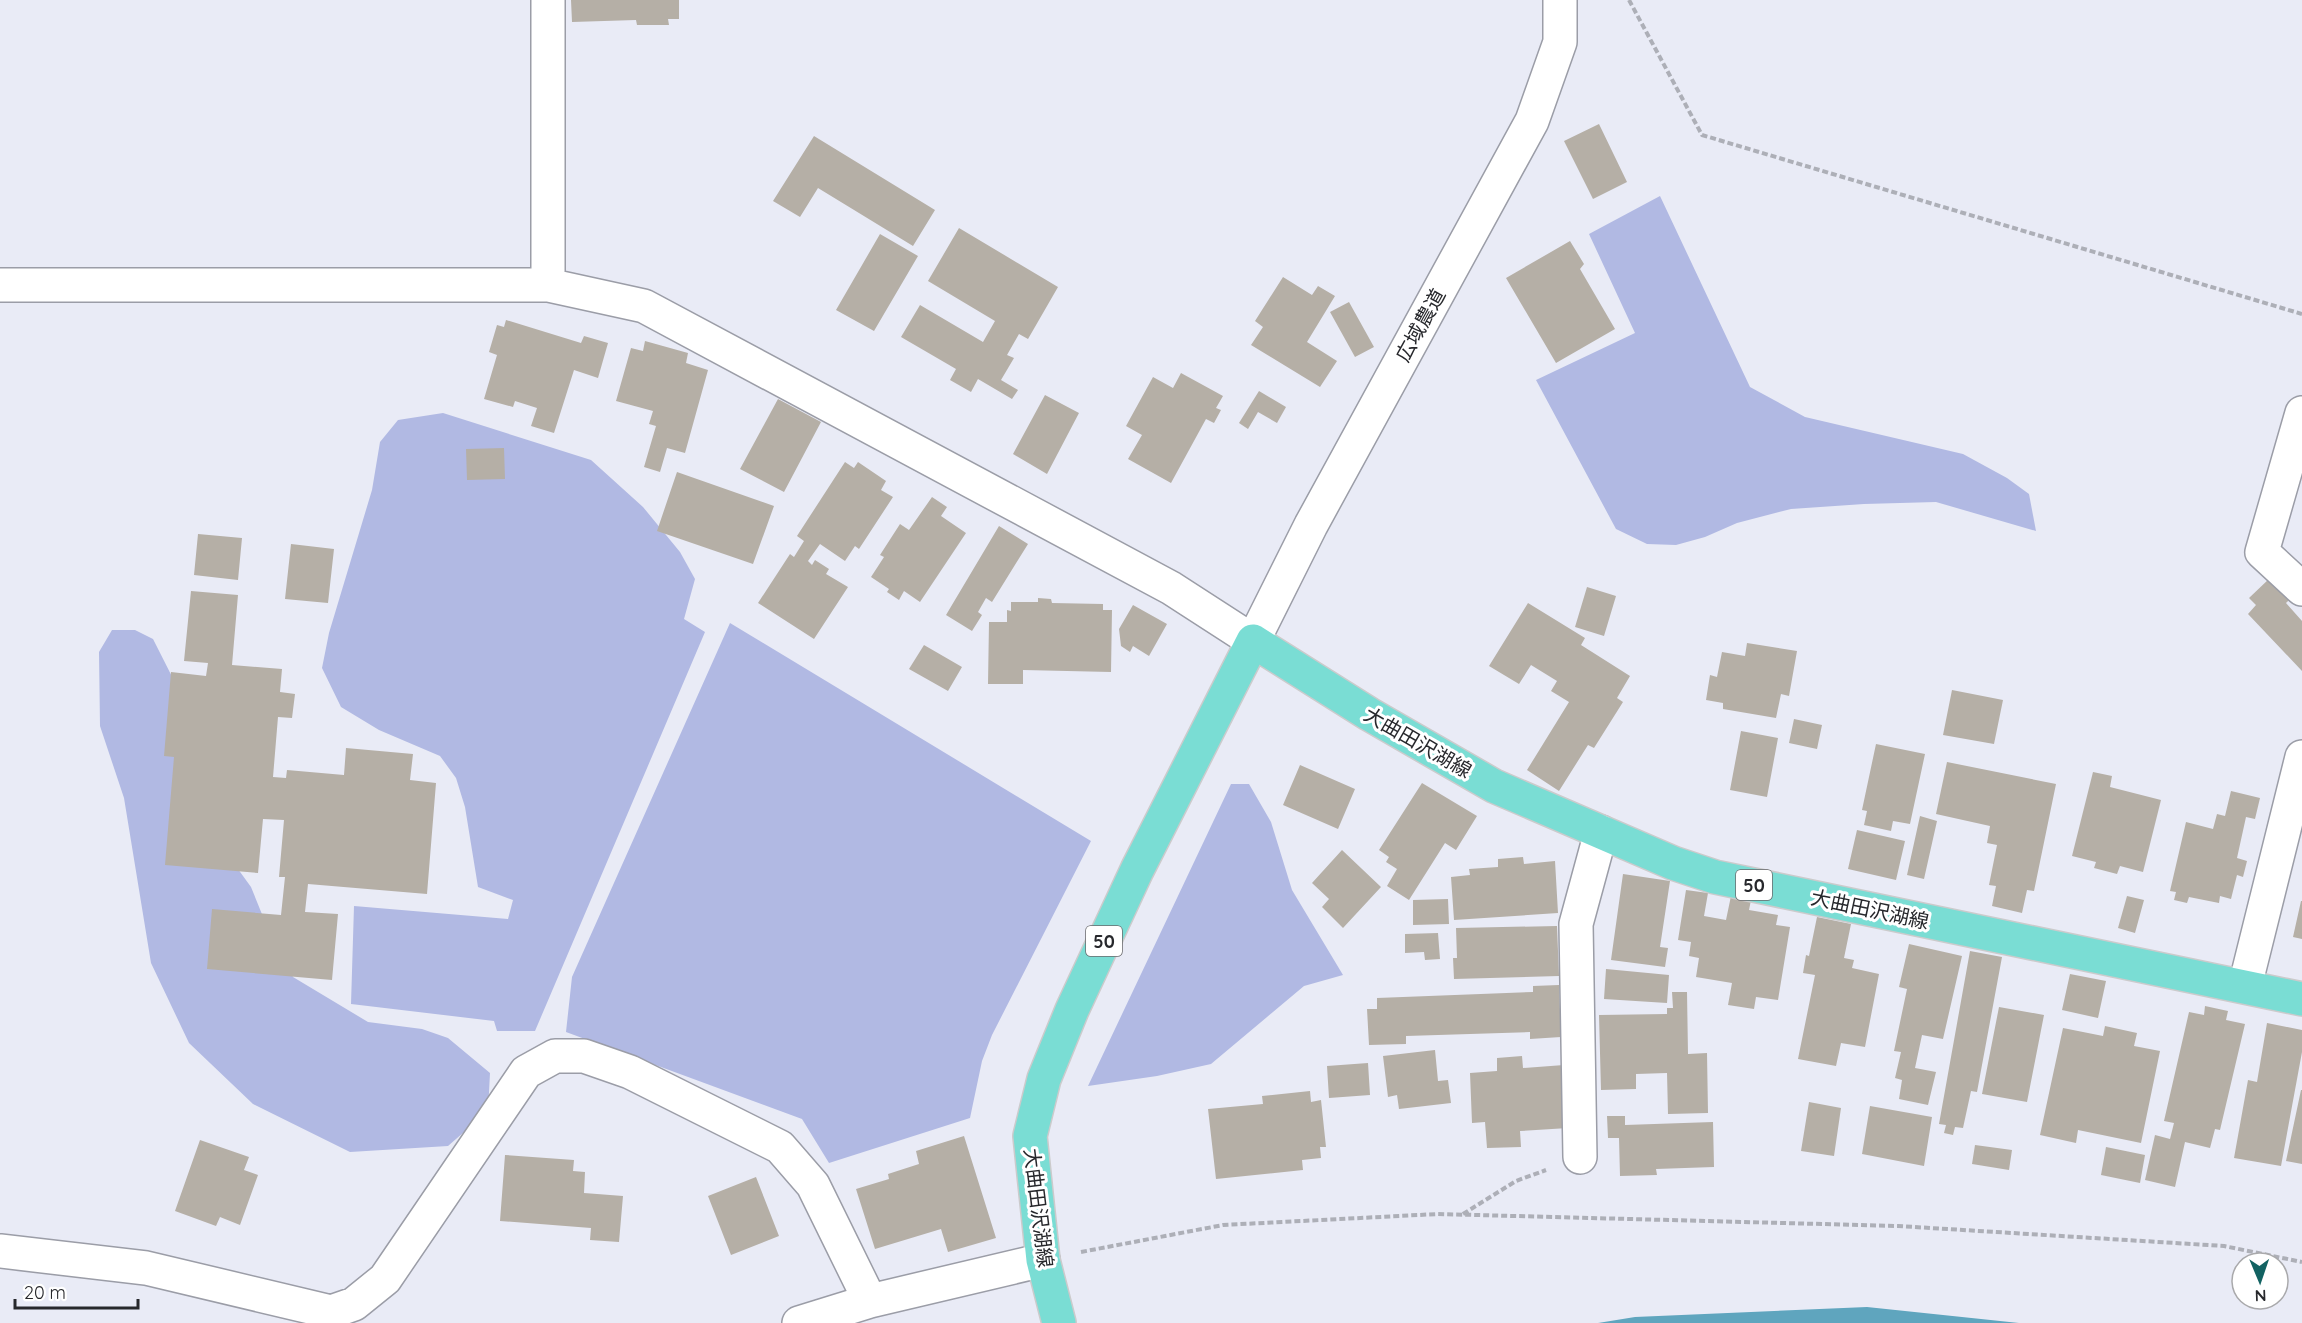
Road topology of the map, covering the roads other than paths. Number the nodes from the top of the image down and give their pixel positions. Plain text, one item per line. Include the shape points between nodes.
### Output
1 (548, 0) edge
2 (1560, 0) edge
3 (0, 285) edge
4 (548, 285) junction
5 (2302, 413) edge
6 (2302, 589) edge
7 (1253, 641) junction
8 (2302, 757) edge
9 (1601, 832) junction
10 (2245, 986) junction
11 (2302, 999) edge
12 (1580, 1157) road end
13 (0, 1251) edge
14 (1043, 1260) junction
15 (870, 1301) junction
16 (799, 1323) edge
17 (1059, 1323) edge

1 - 4 street
2 - 7 street, 広域農道 via 1560,42 1532,121 1311,525
3 - 4 street
4 - 7 street via 644,306 1171,588
5 - 6 street via 2262,552
7 - 9 main road, 大曲田沢湖線 / 50 via 1494,786
7 - 14 main road, 大曲田沢湖線 / 50 via 1137,870 1044,1079 1030,1137
8 - 10 street
9 - 10 main road, 大曲田沢湖線 / 50 via 1715,877
9 - 12 street via 1576,924
10 - 11 main road, 大曲田沢湖線 / 50
13 - 15 street via 146,1268 332,1312 354,1304 385,1279 526,1072 555,1056 584,1056 630,1072 780,1147 813,1185
14 - 15 street
14 - 17 main road, 大曲田沢湖線 / 50
15 - 16 street

